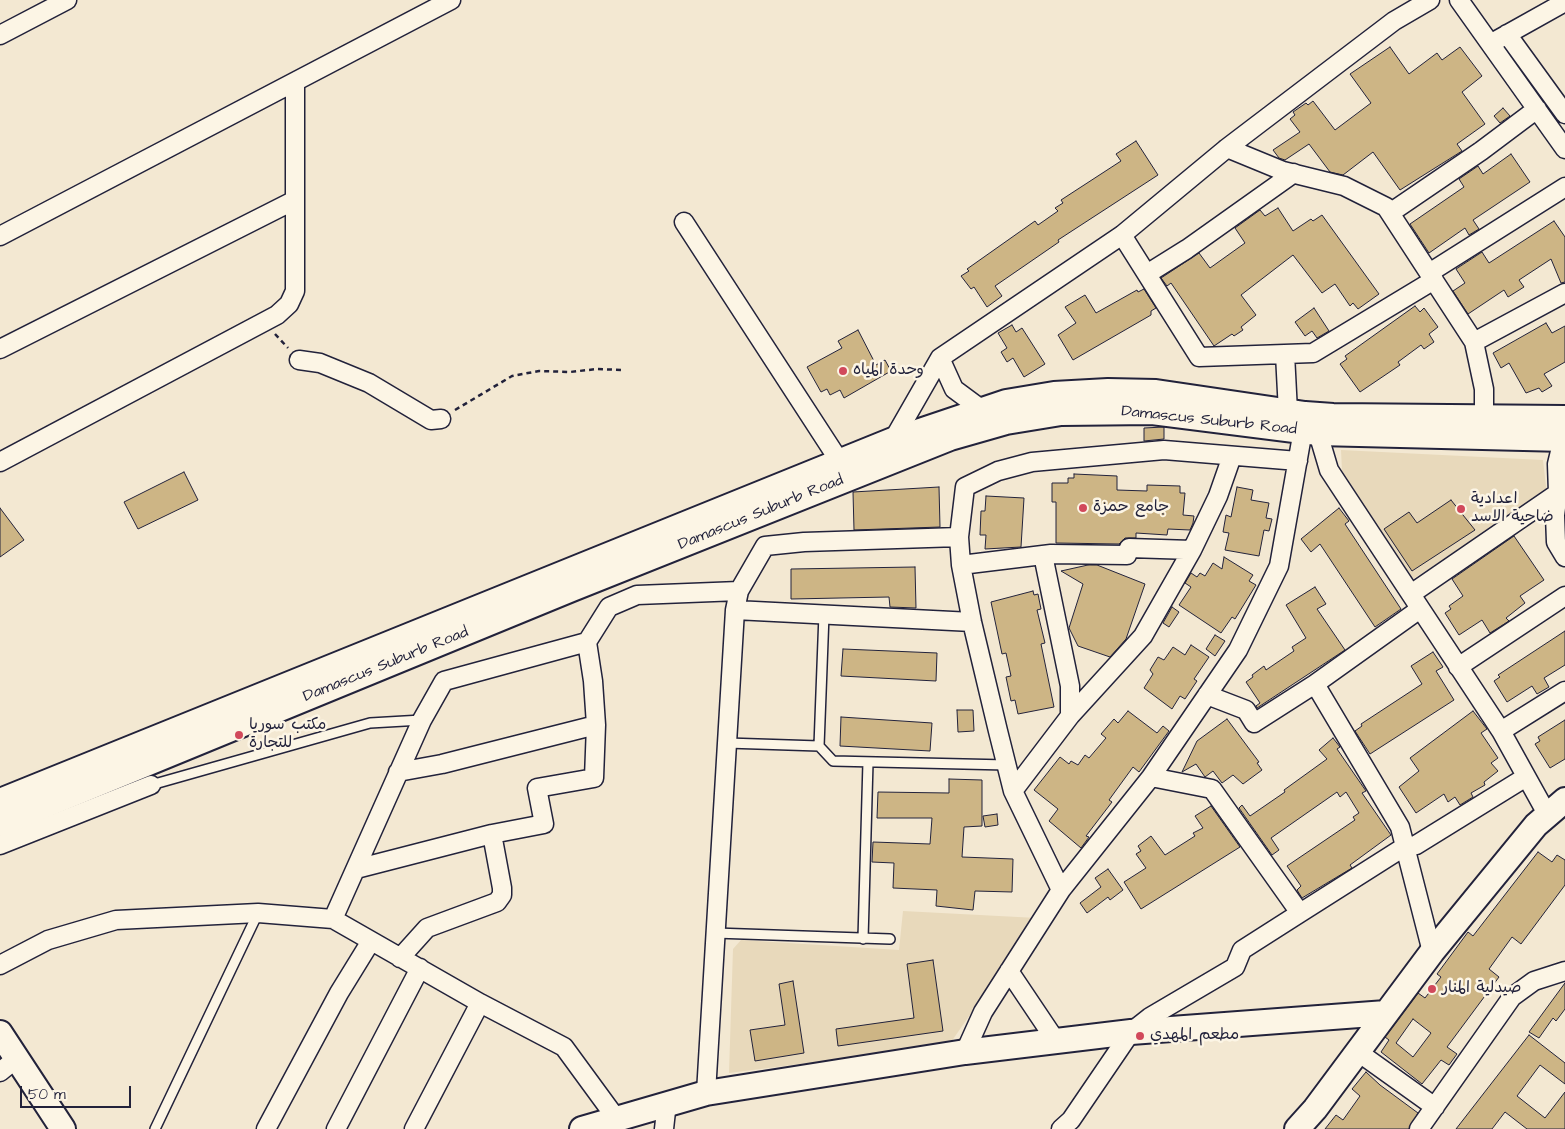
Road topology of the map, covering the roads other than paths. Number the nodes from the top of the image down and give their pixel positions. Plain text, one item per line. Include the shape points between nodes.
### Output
1 (67, 0) edge
2 (451, 0) edge
3 (1430, 0) edge
4 (1459, 0) edge
5 (1565, 2) edge
6 (1507, 34) junction
7 (0, 35) edge
8 (1490, 44) junction
9 (294, 82) junction
10 (1537, 109) junction
11 (1565, 114) edge
12 (1227, 148) junction
13 (1565, 149) edge
14 (1294, 173) junction
15 (1565, 187) edge
16 (295, 200) junction
17 (1390, 213) junction
18 (684, 222) dead end
19 (1122, 235) junction
20 (0, 236) edge
21 (1147, 274) junction
22 (1431, 276) junction
23 (1565, 293) edge
24 (1474, 342) junction
25 (0, 349) edge
26 (1286, 354) junction
27 (940, 358) junction
28 (299, 360) dead end
29 (981, 409) junction
30 (1288, 412) junction
31 (441, 419) road end
32 (1484, 419) junction
33 (1311, 432) junction
34 (1564, 432) edge
35 (893, 440) junction
36 (1232, 456) junction
37 (1298, 461) junction
38 (0, 462) edge
39 (840, 462) junction
40 (1558, 493) junction
41 (1560, 513) edge
42 (959, 538) junction
43 (1192, 550) junction
44 (1043, 555) junction
45 (1565, 557) edge
46 (961, 564) junction
47 (739, 591) junction
48 (1565, 596) edge
49 (1415, 602) junction
50 (734, 610) junction
51 (824, 614) junction
52 (972, 622) junction
53 (587, 642) junction
54 (1458, 666) junction
55 (1315, 684) junction
56 (1565, 691) edge
57 (1207, 695) junction
58 (1070, 716) junction
59 (422, 720) junction
60 (596, 725) junction
61 (1501, 731) junction
62 (727, 743) junction
63 (819, 746) junction
64 (868, 762) junction
65 (1007, 765) junction
66 (398, 772) junction
67 (1151, 777) junction
68 (1526, 777) junction
69 (151, 786) joint
70 (1014, 791) junction
71 (1565, 800) edge
72 (0, 801) edge
73 (1547, 814) junction
74 (0, 824) edge
75 (492, 834) junction
76 (0, 846) edge
77 (1404, 846) junction
78 (356, 869) junction
79 (1061, 890) junction
80 (258, 913) junction
81 (1300, 913) junction
82 (334, 920) junction
83 (715, 933) junction
84 (863, 938) junction
85 (890, 940) dead end
86 (371, 941) junction
87 (1432, 952) junction
88 (400, 958) junction
89 (0, 965) edge
90 (420, 968) junction
91 (1009, 971) junction
92 (1565, 971) edge
93 (480, 1003) junction
94 (1386, 1013) junction
95 (1131, 1032) junction
96 (0, 1033) edge
97 (1056, 1041) junction
98 (965, 1052) junction
99 (1358, 1052) junction
100 (8, 1065) edge
101 (706, 1093) junction
102 (667, 1102) junction
103 (1435, 1107) junction
104 (616, 1118) junction
105 (63, 1129) edge
106 (155, 1129) edge
107 (266, 1129) edge
108 (336, 1129) edge
109 (414, 1129) edge
110 (582, 1129) edge
111 (664, 1129) edge
112 (1061, 1129) edge
113 (1297, 1129) edge
114 (1419, 1129) edge

1 - 7 street
2 - 9 street
3 - 12 street via 1394,21
4 - 8 street
5 - 6 street
6 - 8 street
6 - 11 street
8 - 10 street
9 - 16 street
9 - 20 street
10 - 13 street
10 - 17 street via 1482,151
12 - 14 street
12 - 19 street
14 - 17 street via 1344,186 1386,207
14 - 21 street
15 - 22 street
16 - 25 street
16 - 38 street via 295,291 289,304 277,315
17 - 22 street
18 - 39 street
19 - 21 street
19 - 27 street
21 - 26 street via 1199,357
22 - 24 street
22 - 26 street via 1313,352
23 - 24 street
24 - 32 street via 1484,389
26 - 30 street
27 - 29 street via 954,389
27 - 35 street
28 - 31 street via 320,364 369,383 431,420
29 - 30 main road, Damascus Suburb Road via 1054,394 1108,391 1156,392
29 - 35 main road, Damascus Suburb Road
30 - 32 main road, Damascus Suburb Road
32 - 34 main road, Damascus Suburb Road
33 - 34 main road, Damascus Suburb Road
33 - 37 street
33 - 49 street via 1329,470
33 - 74 main road, Damascus Suburb Road via 1152,412 1110,411 1061,413 1006,422 950,438
34 - 40 street via 1556,464
35 - 39 main road, Damascus Suburb Road
36 - 37 street
36 - 42 street via 1164,450 1032,462 998,471 965,487
36 - 43 street via 1218,496
37 - 57 street via 1279,566 1238,650
39 - 72 main road, Damascus Suburb Road
40 - 41 street
40 - 49 street
41 - 45 street via 1556,542
42 - 46 street
42 - 47 street via 766,546
43 - 44 street via 1129,548 1127,555
43 - 58 street via 1143,636
44 - 46 street
44 - 58 street via 1070,686
46 - 52 street
47 - 50 street
47 - 53 street via 637,595 609,607
48 - 54 street
49 - 54 street
49 - 55 street
50 - 51 street
50 - 62 street
51 - 52 street
51 - 63 lane
52 - 65 street
53 - 59 street via 444,681
53 - 60 street
54 - 61 street
55 - 57 street via 1254,723 1246,710
55 - 77 street via 1400,827
56 - 61 street
57 - 67 street
58 - 70 street
59 - 66 street
59 - 69 lane via 370,723
60 - 66 street
60 - 75 street via 594,778 536,788 544,824
61 - 68 street
62 - 63 lane
62 - 83 street
63 - 64 lane via 833,761
64 - 65 lane
64 - 84 lane
65 - 70 street
66 - 78 street
67 - 79 street
67 - 81 street via 1212,789
68 - 73 street
68 - 77 street via 1416,845
69 - 76 street
70 - 79 street
71 - 73 main road
73 - 87 main road
75 - 78 street
75 - 88 street via 502,888 498,902 427,928
77 - 81 street
77 - 87 street
78 - 82 street
79 - 91 street
80 - 82 street
80 - 89 street via 116,920 48,940
80 - 106 lane
81 - 95 street via 1242,950 1235,967 1150,1017
82 - 86 street
83 - 84 lane
83 - 101 street
84 - 85 lane
86 - 88 street
86 - 107 street via 339,992
87 - 94 main road
88 - 90 street
90 - 93 street
90 - 108 street
91 - 97 street
91 - 98 street via 983,1012
92 - 103 street via 1534,981 1512,997
93 - 104 street via 564,1046
93 - 109 street
94 - 95 main road
94 - 99 main road
95 - 97 main road
95 - 112 street
96 - 100 main road
97 - 98 main road
98 - 101 main road
99 - 103 street
99 - 113 main road
100 - 105 main road
101 - 102 main road
102 - 104 main road
102 - 111 street
103 - 114 street
104 - 110 main road

